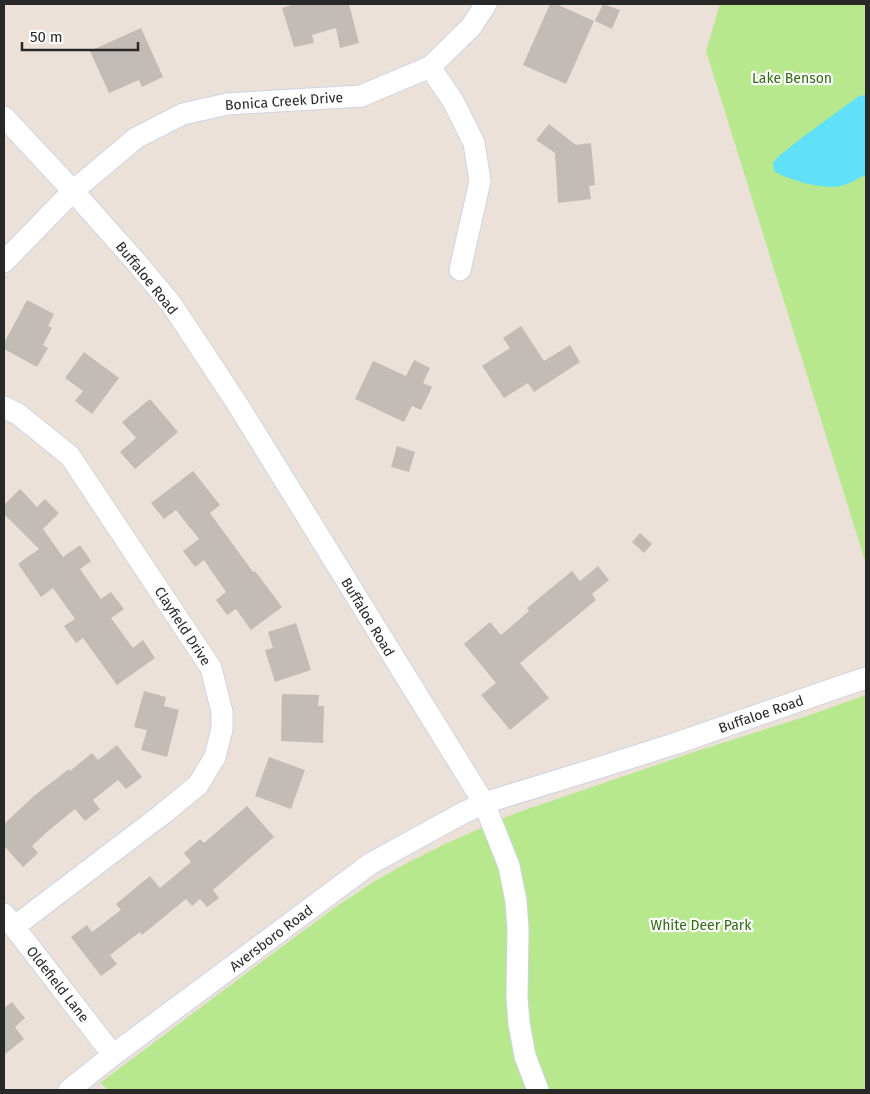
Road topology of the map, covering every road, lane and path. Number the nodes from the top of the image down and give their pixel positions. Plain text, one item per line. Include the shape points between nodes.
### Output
1 (486, 4) edge
2 (430, 67) junction
3 (4, 117) edge
4 (73, 192) junction
5 (4, 262) edge
6 (460, 270) dead end
7 (4, 407) edge
8 (866, 678) edge
9 (484, 802) junction
10 (9, 921) edge
11 (113, 1055) junction
12 (69, 1090) edge
13 (538, 1090) edge

1 - 2 street, Bonica Creek Drive via 471,27
2 - 4 street, Bonica Creek Drive via 361,96 227,104 183,114 136,138
2 - 6 street via 453,101 474,143 480,181
3 - 4 street, Buffaloe Road
4 - 5 street, Bonica Creek Drive
4 - 9 street, Buffaloe Road via 137,263 177,314 238,405
7 - 10 street, Clayfield Drive via 18,414 70,456 211,668 222,712 222,729 215,757 198,785 160,816
8 - 9 street, Buffaloe Road via 651,751
9 - 11 street, Aversboro Road via 370,864
9 - 13 street via 509,866 516,901 519,1023 525,1056
10 - 11 street, Oldefield Lane
11 - 12 street, Aversboro Road

